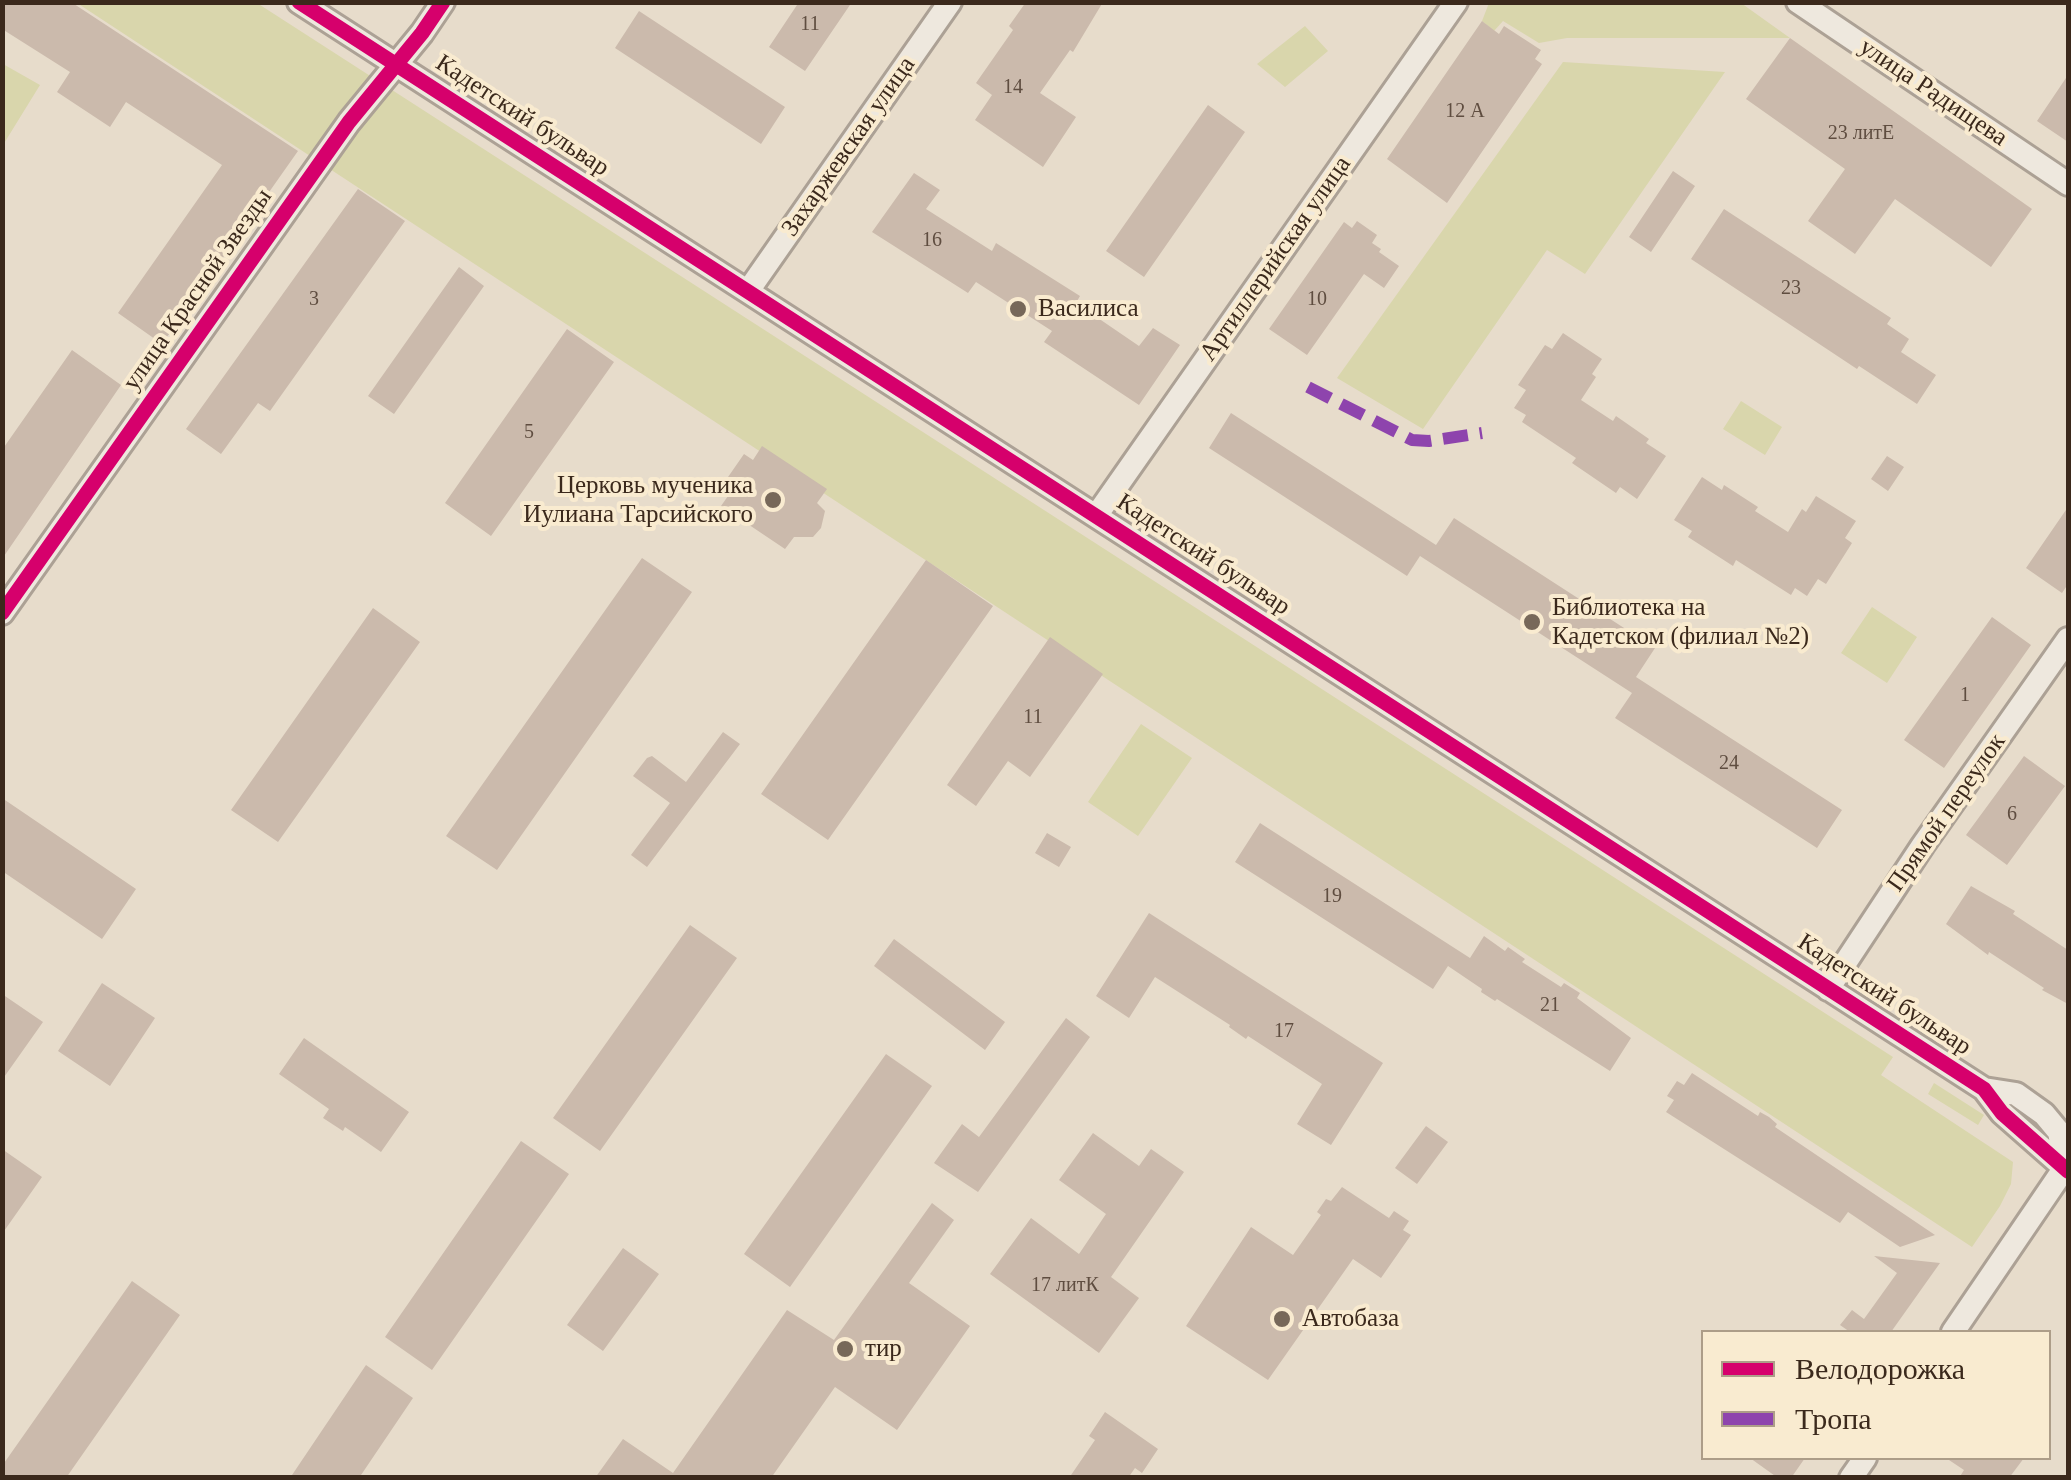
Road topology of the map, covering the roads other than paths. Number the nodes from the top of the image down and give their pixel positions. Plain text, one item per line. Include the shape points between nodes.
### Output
1 (299, 2) edge
2 (443, 2) edge
3 (950, 2) edge
4 (1456, 2) edge
5 (1798, 2) edge
6 (395, 64) junction
7 (2068, 184) edge
8 (748, 291) junction
9 (1096, 516) junction
10 (2, 613) edge
11 (2068, 638) edge
12 (1828, 988) junction
13 (2068, 1167) edge
14 (1954, 1330) edge

1 - 6 street, Кадетский бульвар
2 - 6 street, улица Красной Звезды
3 - 8 street, Захаржевская улица
4 - 9 street, Артиллерийская улица
5 - 7 street, улица Радищева
6 - 8 street, Кадетский бульвар
6 - 10 street, улица Красной Звезды
8 - 9 street, Кадетский бульвар
9 - 12 street, Кадетский бульвар
11 - 12 street, Прямой переулок
12 - 13 street, Кадетский бульвар via 1984,1089 2016,1094 2044,1114 2059,1132
13 - 14 street

